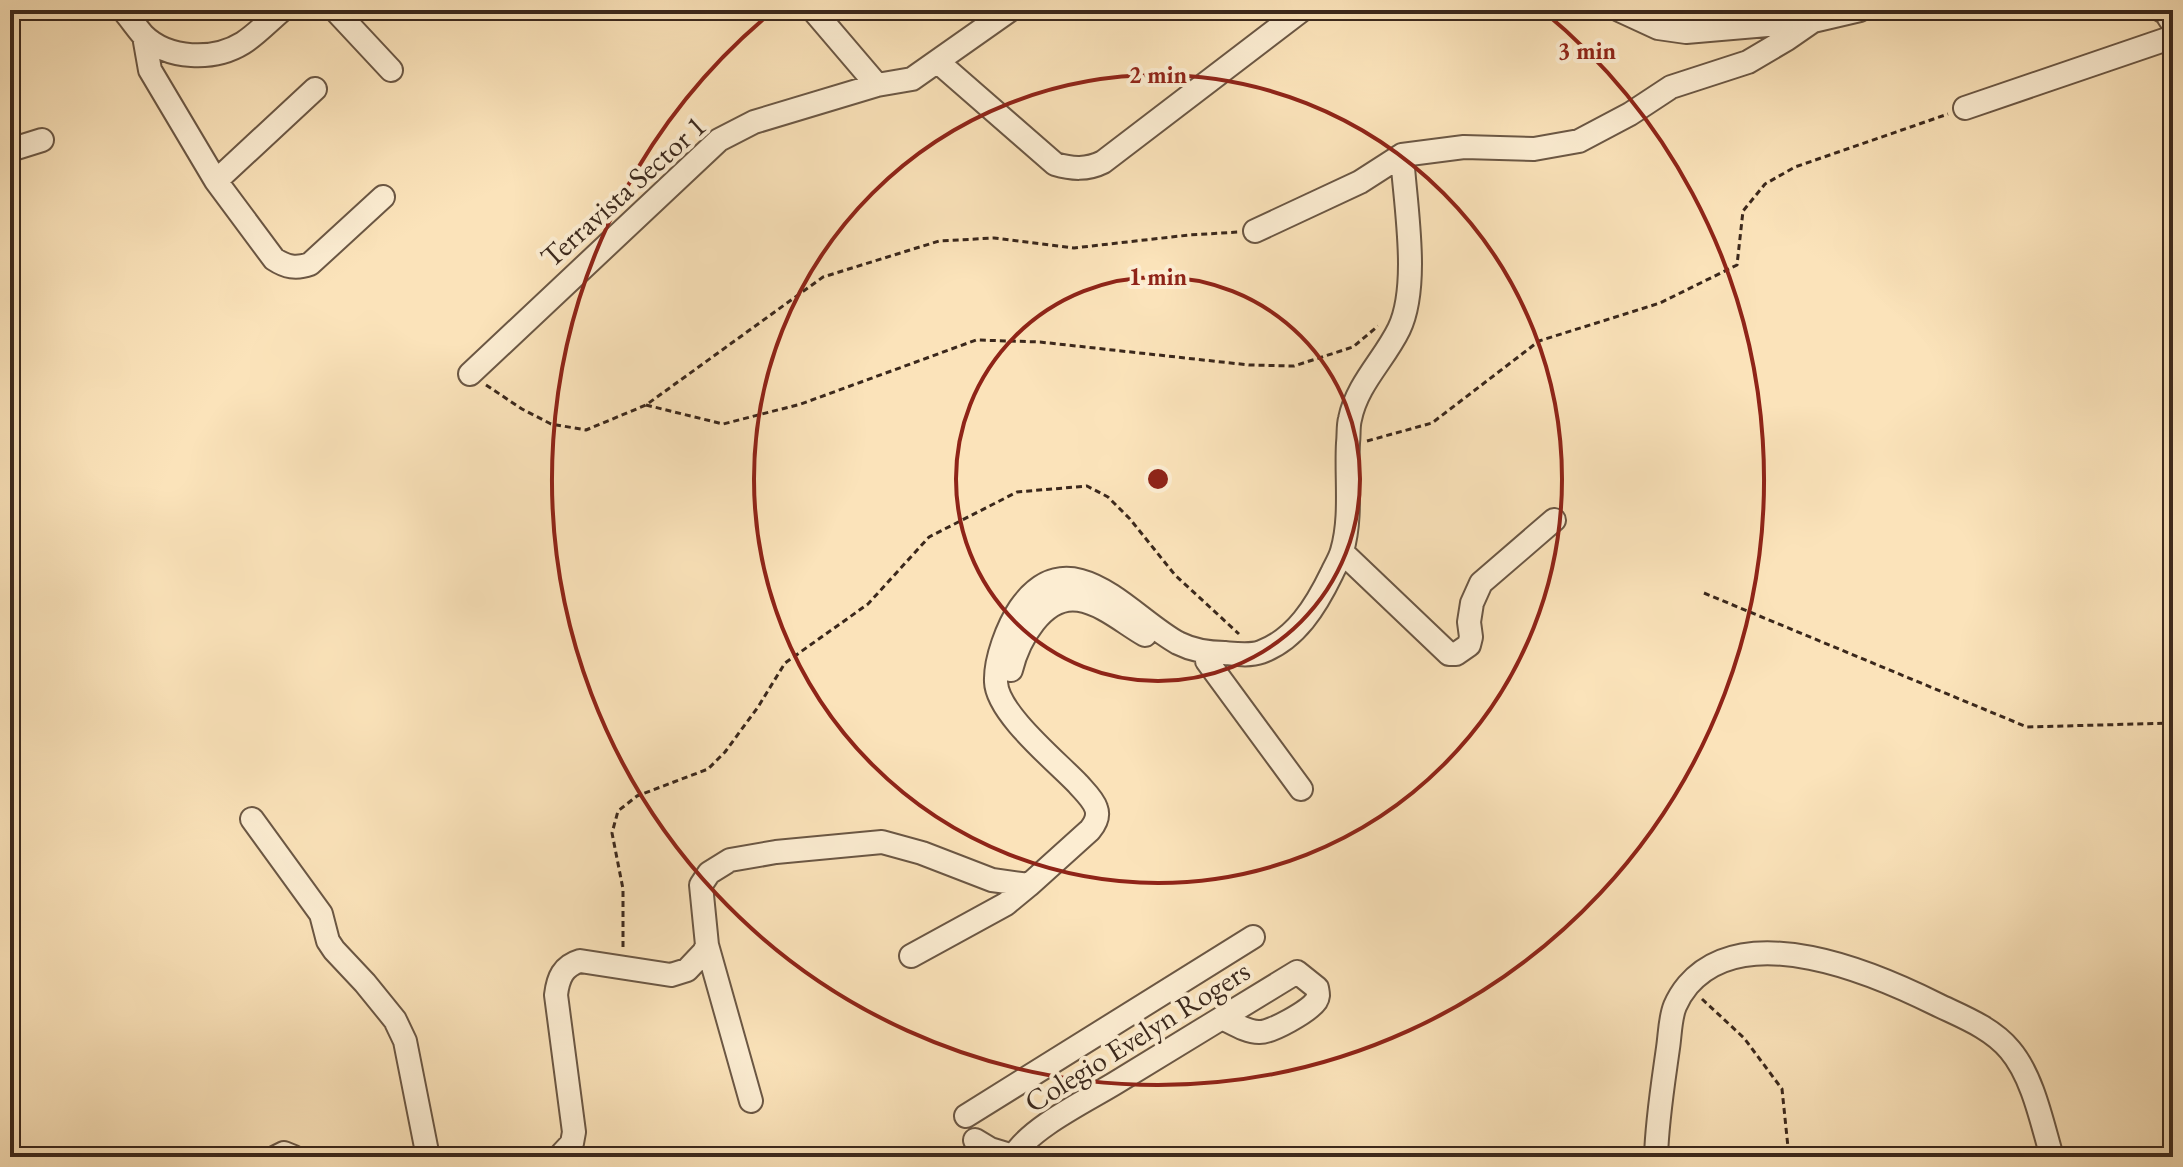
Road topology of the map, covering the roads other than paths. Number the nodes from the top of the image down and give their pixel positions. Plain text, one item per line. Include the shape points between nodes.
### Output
1 (282, 10) edge
2 (335, 10) edge
3 (813, 10) edge
4 (1010, 10) edge
5 (1302, 10) edge
6 (1619, 10) edge
7 (1860, 10) edge
8 (2161, 10) edge
9 (133, 19) edge
10 (1813, 21) junction
11 (2173, 24) edge
12 (2173, 37) edge
13 (938, 62) junction
14 (391, 70) dead end
15 (877, 85) junction
16 (315, 89) dead end
17 (1965, 108) road end
18 (42, 140) dead end
19 (10, 150) edge
20 (1402, 155) junction
21 (216, 181) junction
22 (383, 197) dead end
23 (1255, 231) road end
24 (470, 374) road end
25 (1554, 520) dead end
26 (1342, 552) junction
27 (1249, 653) junction
28 (1207, 661) junction
29 (1009, 711) junction
30 (1301, 789) dead end
31 (252, 819) dead end
32 (1029, 885) junction
33 (1253, 937) dead end
34 (707, 945) junction
35 (911, 956) dead end
36 (1222, 1018) junction
37 (751, 1101) dead end
38 (966, 1116) dead end
39 (978, 1149) edge
40 (428, 1157) edge
41 (559, 1157) edge
42 (1013, 1157) edge
43 (1656, 1157) edge
44 (2052, 1157) edge

1 - 9 street via 242,44 202,56 162,48
2 - 14 street
3 - 15 street
4 - 13 street, Terravista Sector 1
5 - 13 street via 1093,167 1055,164
6 - 10 street via 1658,28 1686,32
7 - 10 street
8 - 11 street
9 - 21 street via 150,70
10 - 20 street via 1748,62 1671,87 1579,141 1534,149 1464,147
12 - 17 street
13 - 15 street, Terravista Sector 1 via 912,79
15 - 24 street, Terravista Sector 1 via 754,122 719,140
16 - 21 street
18 - 19 street
20 - 23 street via 1360,182
20 - 26 street via 1408,300 1399,329 1362,386 1350,419
21 - 22 street via 274,259 296,267 316,261
25 - 26 street via 1481,583 1472,603 1469,645 1456,654 1449,654
26 - 27 street via 1299,627 1284,641
27 - 28 street
27 - 29 street via 1192,649 1098,586 1057,579 1038,589 1009,628 996,683
28 - 29 street via 1168,649 1090,603 1068,599 1027,629 1015,653
28 - 30 street
29 - 32 street via 1092,799 1097,812 1090,830
31 - 40 street via 321,914 334,950 400,1029
32 - 34 street via 992,880 882,842 730,860 701,885
32 - 35 street via 1006,904
33 - 38 street
34 - 37 street
34 - 41 street via 694,964 671,975 580,961 560,977 556,995 574,1132
36 - 36 street, Colegio Evelyn Rogers via 1297,972 1316,986 1312,1005 1274,1030 1258,1032
36 - 42 street, Colegio Evelyn Rogers via 1045,1127
39 - 42 street
43 - 44 street via 1674,1008 1688,986 1729,957 1785,954 1850,968 1903,988 1997,1038 2028,1080

